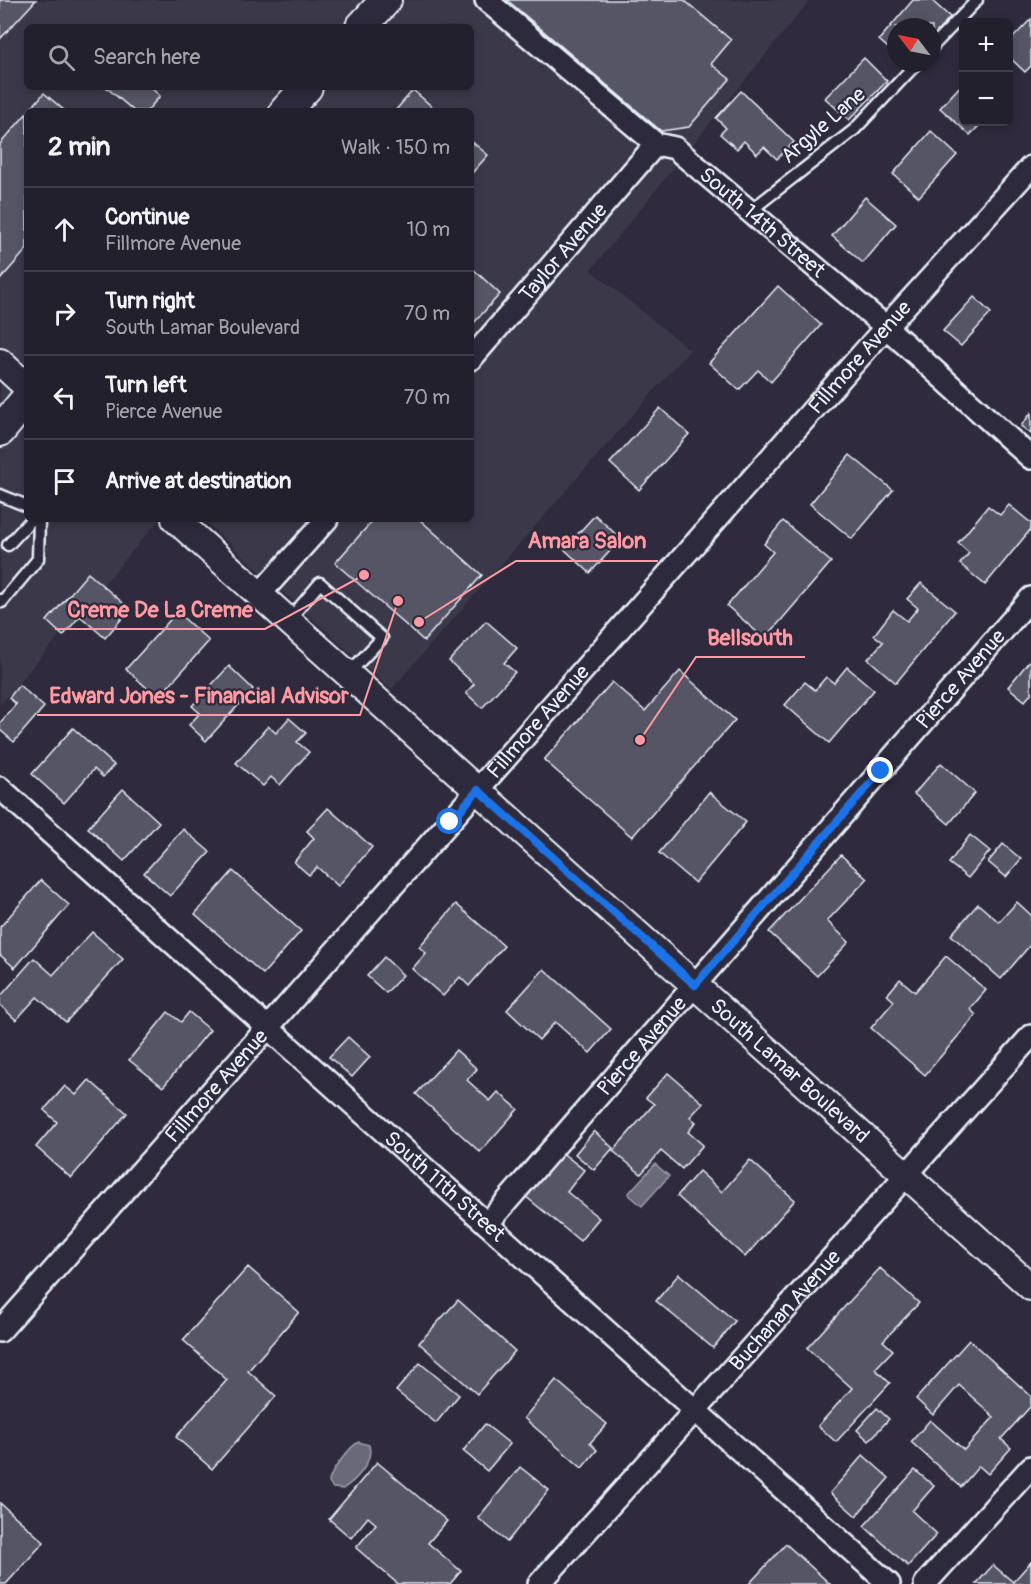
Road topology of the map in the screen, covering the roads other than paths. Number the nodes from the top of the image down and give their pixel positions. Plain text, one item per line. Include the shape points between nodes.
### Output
1 (386, 0) edge
2 (486, 0) edge
3 (976, 0) edge
4 (364, 24) edge
5 (941, 37) edge
6 (909, 72) edge
7 (304, 90) edge
8 (288, 108) edge
9 (656, 144) junction
10 (1031, 167) edge
11 (750, 211) junction
12 (885, 327) junction
13 (474, 356) edge
14 (0, 362) edge
15 (24, 384) edge
16 (24, 402) edge
17 (0, 430) edge
18 (1031, 458) edge
19 (0, 495) edge
20 (24, 505) edge
21 (29, 522) edge
22 (39, 522) edge
23 (178, 522) edge
24 (324, 522) edge
25 (8, 545) dead end
26 (259, 595) junction
27 (1031, 598) edge
28 (0, 600) edge
29 (288, 621) junction
30 (348, 674) junction
31 (0, 788) edge
32 (478, 790) junction
33 (695, 985) junction
34 (269, 1028) junction
35 (1031, 1036) edge
36 (906, 1175) junction
37 (487, 1224) junction
38 (1031, 1287) edge
39 (0, 1331) edge
40 (694, 1410) junction
41 (1031, 1467) edge
42 (539, 1584) edge
43 (889, 1584) edge
44 (926, 1584) edge

1 - 4 main road
2 - 9 street, South 14th Street
3 - 5 lane
6 - 11 lane, Argyle Lane via 854,130
7 - 8 main road
9 - 11 street, South 14th Street via 675,148
9 - 13 street, Taylor Avenue
10 - 12 street, Fillmore Avenue
11 - 12 street, South 14th Street
12 - 18 street, South 14th Street
12 - 32 street, Fillmore Avenue
14 - 15 street
16 - 17 main road
19 - 20 lane
21 - 25 lane
22 - 28 lane via 38,559 2,603
23 - 26 street, South Lamar Boulevard
24 - 26 street
26 - 29 street, South Lamar Boulevard
27 - 33 street, Pierce Avenue
29 - 30 street, South Lamar Boulevard
29 - 30 lane via 320,583 382,638
30 - 32 street, South Lamar Boulevard
31 - 34 street, South 11th Street
32 - 33 street, South Lamar Boulevard
32 - 34 street, Fillmore Avenue
33 - 36 street, South Lamar Boulevard
33 - 37 street, Pierce Avenue
34 - 37 street, South 11th Street
34 - 39 street, Fillmore Avenue
35 - 36 street, Buchanan Avenue
36 - 38 street, South Lamar Boulevard
36 - 40 street, Buchanan Avenue
37 - 40 street, South 11th Street
40 - 42 street, Buchanan Avenue
40 - 43 street, South 11th Street
41 - 44 street

